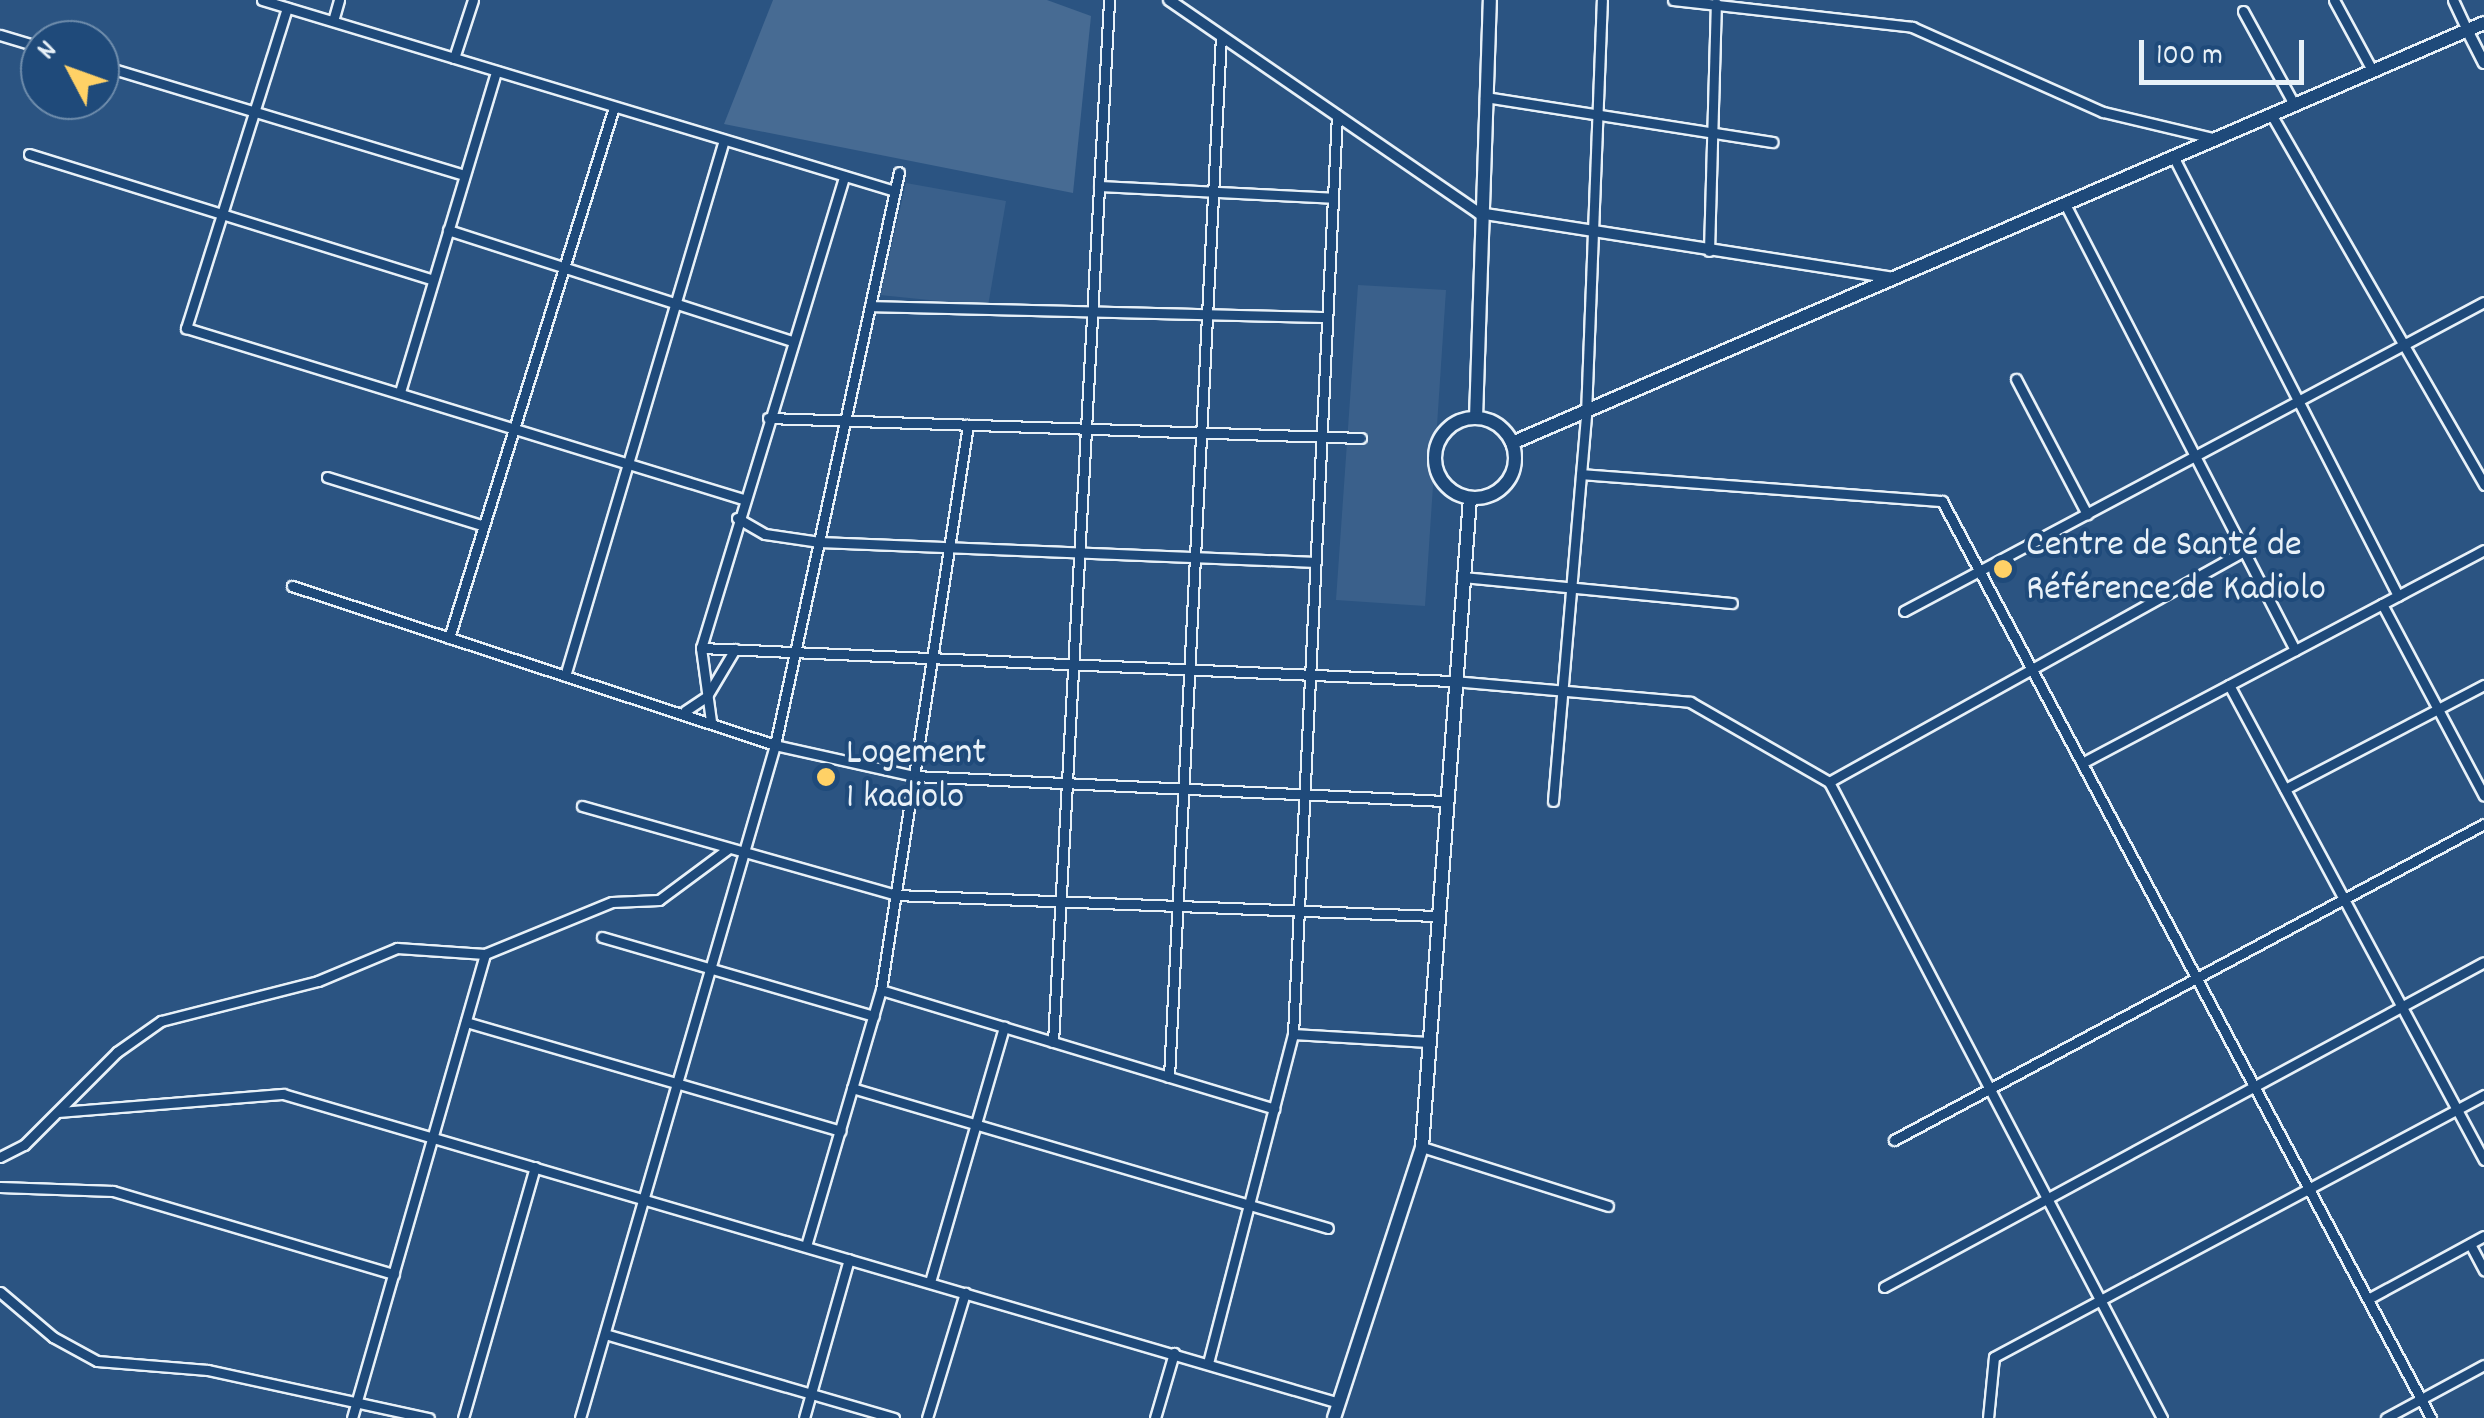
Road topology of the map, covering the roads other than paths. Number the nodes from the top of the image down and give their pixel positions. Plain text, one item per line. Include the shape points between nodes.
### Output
1 (262, 0) edge
2 (339, 0) edge
3 (473, 0) edge
4 (1110, 0) edge
5 (1169, 0) edge
6 (1490, 0) edge
7 (1602, 0) edge
8 (1674, 0) edge
9 (2334, 0) edge
10 (2453, 0) edge
11 (1716, 2) edge
12 (287, 8) junction
13 (2243, 11) dead end
14 (332, 22) junction
15 (2484, 23) edge
16 (2467, 30) junction
17 (1221, 36) junction
18 (454, 58) junction
19 (2484, 63) edge
20 (2372, 70) junction
21 (120, 71) edge
22 (496, 71) junction
23 (1485, 98) junction
24 (2294, 104) junction
25 (614, 106) junction
26 (254, 112) junction
27 (2271, 114) junction
28 (1337, 115) junction
29 (1598, 115) junction
30 (1712, 133) junction
31 (2213, 138) junction
32 (724, 140) junction
33 (1773, 142) dead end
34 (28, 154) dead end
35 (2172, 156) junction
36 (899, 172) dead end
37 (464, 175) junction
38 (844, 176) junction
39 (1099, 186) junction
40 (894, 191) junction
41 (1213, 192) junction
42 (1333, 198) junction
43 (2065, 204) junction
44 (1480, 213) junction
45 (222, 214) junction
46 (448, 230) junction
47 (1593, 232) junction
48 (1710, 251) junction
49 (564, 268) junction
50 (1898, 279) junction
51 (433, 280) junction
52 (2484, 302) edge
53 (676, 304) junction
54 (870, 306) junction
55 (1092, 311) junction
56 (1207, 314) junction
57 (1327, 317) junction
58 (792, 341) junction
59 (2404, 345) junction
60 (2016, 379) dead end
61 (400, 392) junction
62 (2298, 402) junction
63 (1586, 414) junction
64 (768, 418) junction
65 (1476, 418) junction
66 (845, 421) junction
67 (968, 425) junction
68 (514, 428) junction
69 (1086, 429) junction
70 (1201, 432) junction
71 (1322, 436) junction
72 (1361, 438) dead end
73 (1512, 444) junction
74 (2195, 456) junction
75 (628, 463) junction
76 (1581, 474) junction
77 (328, 477) dead end
78 (2484, 485) edge
79 (1470, 498) junction
80 (743, 499) junction
81 (2086, 514) junction
82 (738, 518) junction
83 (484, 526) junction
84 (819, 542) junction
85 (949, 548) junction
86 (2484, 550) edge
87 (2244, 551) junction
88 (1079, 552) junction
89 (1195, 557) junction
90 (1316, 562) junction
91 (1980, 571) junction
92 (1460, 576) junction
93 (292, 586) dead end
94 (1571, 588) junction
95 (2398, 596) junction
96 (1732, 603) dead end
97 (2382, 604) junction
98 (1904, 612) dead end
99 (450, 638) junction
100 (701, 648) junction
101 (736, 649) junction
102 (2295, 650) junction
103 (795, 652) junction
104 (932, 658) junction
105 (1073, 664) junction
106 (2032, 669) junction
107 (1190, 670) junction
108 (1310, 675) junction
109 (566, 676) junction
110 (1452, 682) junction
111 (2230, 685) junction
112 (2484, 686) edge
113 (1562, 691) junction
114 (708, 696) junction
115 (2438, 710) junction
116 (683, 712) junction
117 (711, 720) junction
118 (775, 744) junction
119 (2082, 763) junction
120 (914, 776) junction
121 (1829, 782) junction
122 (1067, 783) junction
123 (1184, 789) junction
124 (2286, 790) junction
125 (1304, 794) junction
126 (2484, 796) edge
127 (1444, 801) junction
128 (1553, 802) dead end
129 (582, 806) dead end
130 (2484, 824) edge
131 (729, 848) junction
132 (744, 852) junction
133 (896, 895) junction
134 (2344, 899) junction
135 (1060, 902) junction
136 (1178, 906) junction
137 (1299, 911) junction
138 (1436, 916) junction
139 (602, 937) dead end
140 (485, 954) junction
141 (2484, 962) edge
142 (710, 968) junction
143 (2196, 978) junction
144 (881, 990) junction
145 (2402, 1006) junction
146 (874, 1016) junction
147 (466, 1022) junction
148 (1004, 1027) junction
149 (1293, 1034) junction
150 (1052, 1042) junction
151 (1428, 1042) junction
152 (1169, 1077) junction
153 (677, 1083) junction
154 (2254, 1086) junction
155 (852, 1088) junction
156 (1990, 1088) junction
157 (2484, 1095) edge
158 (1274, 1109) junction
159 (2457, 1109) junction
160 (59, 1112) junction
161 (976, 1124) junction
162 (840, 1131) junction
163 (433, 1138) junction
164 (1894, 1140) dead end
165 (1422, 1147) junction
166 (0, 1157) edge
167 (2484, 1160) edge
168 (535, 1168) junction
169 (0, 1187) edge
170 (2309, 1188) junction
171 (2047, 1198) junction
172 (644, 1199) junction
173 (1249, 1205) junction
174 (1608, 1206) dead end
175 (1328, 1228) dead end
176 (2484, 1236) edge
177 (2470, 1244) junction
178 (806, 1246) junction
179 (849, 1259) junction
180 (2484, 1270) edge
181 (394, 1274) junction
182 (930, 1282) junction
183 (1884, 1287) dead end
184 (0, 1292) edge
185 (964, 1292) junction
186 (2368, 1299) junction
187 (2100, 1300) junction
188 (605, 1334) junction
189 (1174, 1354) junction
190 (1208, 1363) junction
191 (2484, 1365) edge
192 (811, 1394) junction
193 (358, 1398) junction
194 (2421, 1399) junction
195 (1339, 1403) junction
196 (352, 1418) edge
197 (429, 1418) edge
198 (463, 1418) edge
199 (580, 1418) edge
200 (804, 1418) edge
201 (894, 1418) edge
202 (927, 1418) edge
203 (1155, 1418) edge
204 (1334, 1418) edge
205 (1988, 1418) edge
206 (2162, 1418) edge
207 (2386, 1418) edge
208 (2431, 1418) edge

1 - 12 street
2 - 14 street
3 - 18 street
4 - 39 street
5 - 17 street
6 - 23 main road
7 - 29 street
8 - 11 street
9 - 20 street
10 - 16 street
11 - 30 street
11 - 31 street via 1912,27 2103,112
12 - 14 street
12 - 26 street
13 - 24 street
14 - 18 street
15 - 16 main road
16 - 19 street
16 - 20 main road
17 - 28 street
17 - 41 street
18 - 22 street
20 - 24 main road
21 - 26 street
22 - 25 street
22 - 37 street
23 - 29 street
23 - 44 main road
24 - 27 main road
25 - 32 street
25 - 49 street
26 - 37 street
26 - 45 street
27 - 31 main road
27 - 59 street
28 - 42 street
28 - 44 street
29 - 30 street
29 - 47 street
30 - 33 street
30 - 48 street
31 - 35 main road
32 - 38 street
32 - 53 street
34 - 45 street
35 - 43 main road
35 - 62 street
36 - 40 street
37 - 46 street
38 - 40 street
38 - 58 street
39 - 41 street
39 - 55 street
40 - 54 street
41 - 42 street
41 - 56 street
42 - 57 street
43 - 50 main road
43 - 74 street
44 - 47 street
44 - 65 main road
45 - 51 street
45 - 61 street via 186,328
46 - 49 street
46 - 51 street
47 - 48 street
47 - 63 street
48 - 50 street
49 - 53 street
49 - 68 street
50 - 63 main road
51 - 61 street
52 - 59 street
53 - 58 street
53 - 75 street
54 - 55 street
54 - 66 street
55 - 56 street
55 - 69 street
56 - 57 street
56 - 70 street
57 - 71 street
58 - 64 street
59 - 62 street
59 - 78 street
60 - 81 street
61 - 68 street
62 - 74 street
62 - 95 street
63 - 73 main road
63 - 76 street
64 - 66 street
64 - 80 street
65 - 73 main road via 1498,425
65 - 79 main road via 1451,426 1435,459 1442,480
66 - 67 street
66 - 84 street
67 - 69 street
67 - 85 street
68 - 75 street
68 - 83 street
69 - 70 street
69 - 88 street
70 - 71 street
70 - 89 street
71 - 72 street
71 - 90 street
73 - 79 main road via 1506,482
74 - 81 street
74 - 87 street
75 - 80 street
75 - 109 street
76 - 91 street via 1942,501
76 - 94 street
77 - 83 street
79 - 92 main road
80 - 82 street
81 - 91 street
82 - 84 street via 766,534
82 - 100 street
83 - 99 street
84 - 85 street
84 - 103 street
85 - 88 street
85 - 104 street
86 - 95 street
87 - 102 street
87 - 106 street
88 - 89 street
88 - 105 street
89 - 90 street
89 - 107 street
90 - 108 street
91 - 98 street
91 - 106 street
92 - 94 street
92 - 110 main road
93 - 99 street
94 - 96 street
94 - 113 street
95 - 97 street
97 - 102 street
97 - 115 street
99 - 109 street
100 - 101 street
100 - 114 street
101 - 103 street
101 - 114 street
102 - 111 street
103 - 104 street
103 - 118 street
104 - 105 street
104 - 120 street
105 - 107 street
105 - 122 street
106 - 119 street
106 - 121 street
107 - 108 street
107 - 123 street
108 - 110 street
108 - 125 street
109 - 116 street
110 - 113 street
110 - 127 main road
111 - 119 street
111 - 124 street
112 - 115 street
113 - 121 street via 1690,702
113 - 128 street
114 - 116 street
114 - 117 street
115 - 124 street
115 - 126 street
116 - 117 street
117 - 118 street
118 - 120 street
118 - 132 street
119 - 143 street
120 - 122 street
120 - 133 street
121 - 156 street
122 - 123 street
122 - 135 street
123 - 125 street
123 - 136 street
124 - 134 street
125 - 127 street
125 - 137 street
127 - 138 main road
129 - 131 street
130 - 134 street
131 - 132 street
131 - 140 street via 659,900 612,902
132 - 133 street
132 - 142 street
133 - 135 street
133 - 144 street
134 - 143 street
134 - 145 street
135 - 136 street
135 - 150 street
136 - 137 street
136 - 152 street
137 - 138 street
137 - 149 street
138 - 151 main road
139 - 142 street
140 - 147 street
140 - 160 street via 396,948 318,981 161,1021 116,1052
141 - 145 street
142 - 146 street
142 - 153 street
143 - 154 street
143 - 156 street
144 - 146 street
144 - 148 street
145 - 154 street
145 - 159 street
146 - 155 street
147 - 153 street
147 - 163 street
148 - 150 street
148 - 161 street
149 - 151 street
149 - 158 street
150 - 152 street
151 - 165 main road
152 - 158 street
153 - 162 street
153 - 172 street
154 - 170 street
154 - 171 street
155 - 161 street
155 - 162 street
156 - 164 street
156 - 171 street
157 - 159 street
158 - 173 street
159 - 167 street
159 - 170 street
160 - 163 street via 283,1094
160 - 166 street
161 - 173 street
161 - 182 street
162 - 178 street
163 - 168 street
163 - 181 street
165 - 174 street
165 - 195 main road
168 - 172 street
168 - 198 street
169 - 181 street via 114,1191
170 - 186 street
170 - 187 street
171 - 183 street
171 - 187 street
172 - 178 street
172 - 188 street
173 - 175 street
173 - 190 street
176 - 177 street
177 - 180 street
177 - 186 street
178 - 179 street
179 - 182 street
179 - 192 street
181 - 193 street
182 - 185 street
184 - 193 street via 53,1337 97,1361 208,1370
185 - 189 street
185 - 202 street
186 - 194 street
187 - 205 street via 1994,1357
187 - 206 street
188 - 192 street
188 - 199 street
189 - 190 street
189 - 203 street
190 - 195 street
191 - 194 street
192 - 200 street
192 - 201 street
193 - 196 street
193 - 197 street
194 - 207 street
194 - 208 street
195 - 204 main road

